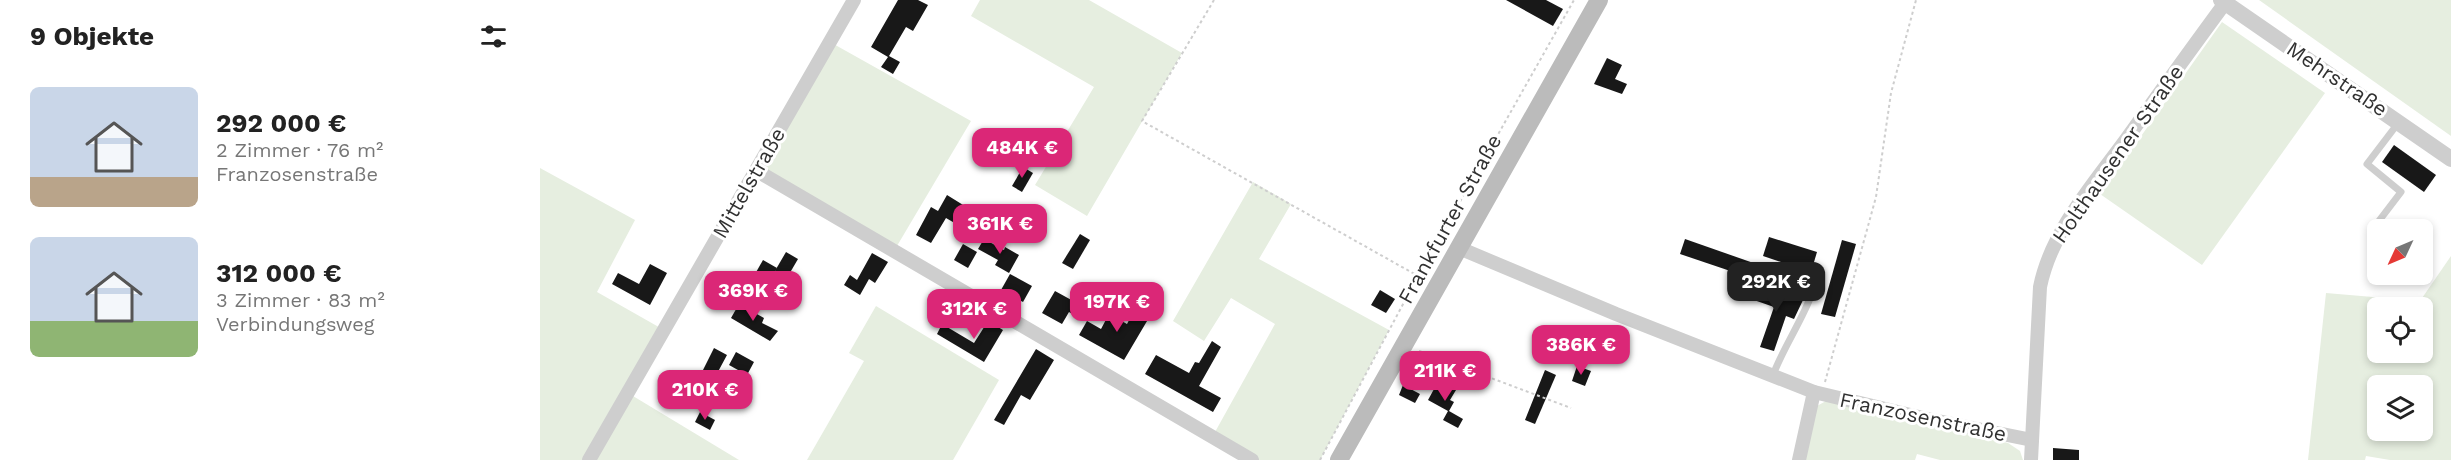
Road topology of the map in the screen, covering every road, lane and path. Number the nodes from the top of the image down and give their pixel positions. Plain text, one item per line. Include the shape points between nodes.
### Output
1 (854, 0) edge
2 (1214, 0) edge
3 (1574, 0) edge
4 (1599, 0) edge
5 (1916, 0) edge
6 (2223, 1) edge
7 (2399, 122) junction
8 (2451, 159) edge
9 (757, 171) junction
10 (2380, 219) edge
11 (1459, 248) junction
12 (1419, 276) junction
13 (1813, 291) dead end
14 (1405, 346) junction
15 (1773, 375) junction
16 (1817, 393) junction
17 (1571, 408) dead end
18 (2032, 440) junction
19 (589, 460) edge
20 (1252, 460) edge
21 (1320, 460) edge
22 (1339, 460) edge
23 (1799, 460) edge
24 (2031, 460) edge

1 - 9 street, Mittelstraße
2 - 12 path via 1142,121
3 - 12 path
4 - 11 main road, Frankfurter Straße
5 - 16 path via 1891,93 1876,197
6 - 7 street, Mehrstraße
6 - 18 street, Holthausener Straße via 2091,187 2049,254 2040,287
7 - 8 street, Mehrstraße
7 - 10 lane via 2367,164 2401,192
9 - 19 street, Mittelstraße
9 - 20 street
11 - 14 main road, Frankfurter Straße
11 - 15 street, Franzosenstraße
12 - 21 path
13 - 15 lane
14 - 17 path
14 - 22 main road, Frankfurter Straße
15 - 16 street, Franzosenstraße
16 - 18 street, Franzosenstraße
16 - 23 street, Franzosenstraße
18 - 24 street, Holthausener Straße

